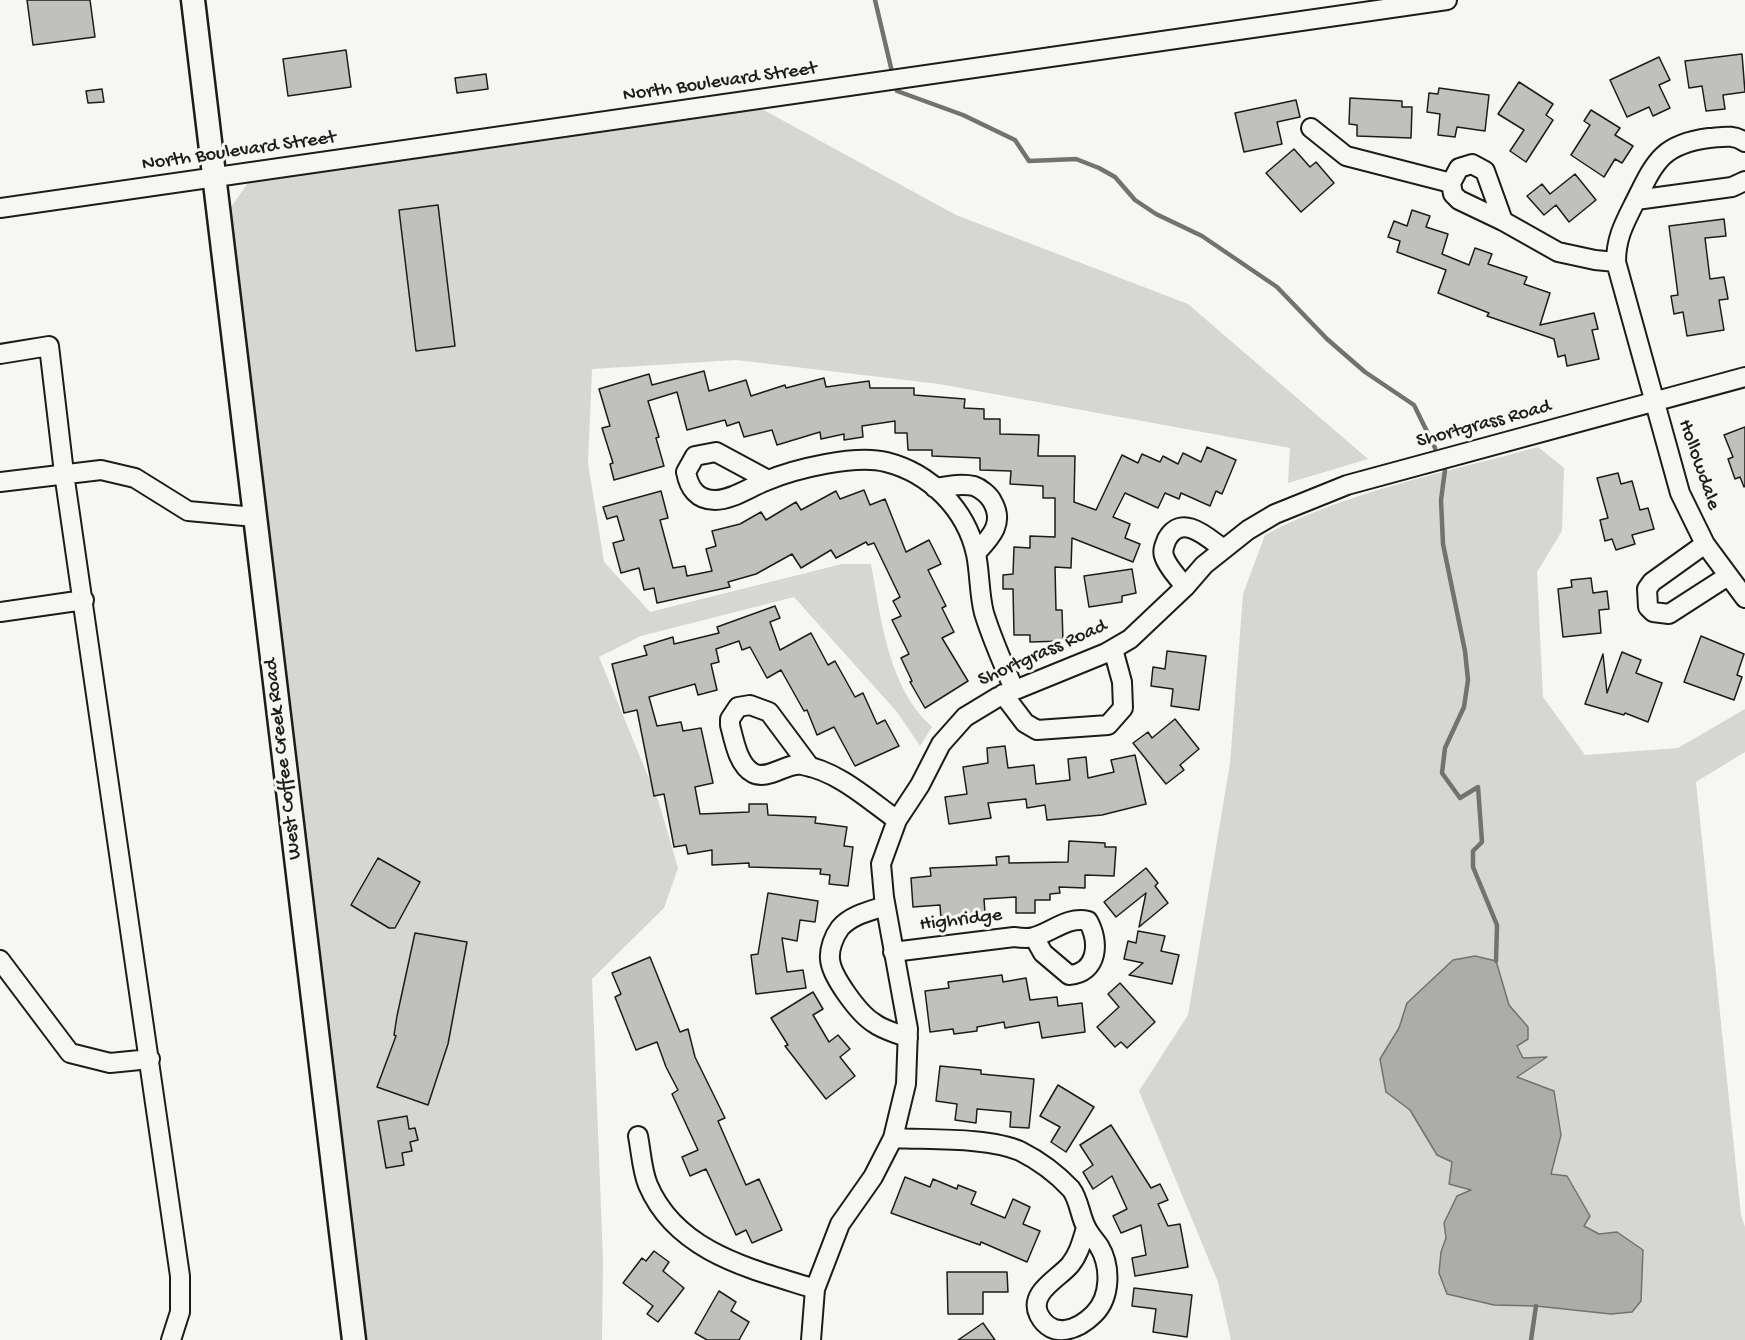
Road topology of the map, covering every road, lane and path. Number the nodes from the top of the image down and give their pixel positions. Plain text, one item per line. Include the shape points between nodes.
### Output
1 (193, 0) edge
2 (1447, 0) edge
3 (1311, 128) dead end
4 (1745, 142) edge
5 (214, 179) junction
6 (1745, 181) edge
7 (1451, 183) junction
8 (1636, 200) junction
9 (0, 208) edge
10 (1503, 221) junction
11 (1616, 261) junction
12 (0, 354) edge
13 (1745, 376) edge
14 (1654, 402) junction
15 (64, 472) junction
16 (768, 480) dead end
17 (0, 482) edge
18 (935, 488) junction
19 (255, 517) junction
20 (1705, 544) junction
21 (1222, 548) junction
22 (976, 554) junction
23 (1728, 576) junction
24 (1185, 587) junction
25 (1745, 598) edge
26 (84, 600) junction
27 (0, 612) edge
28 (1113, 649) junction
29 (1008, 692) junction
30 (810, 767) junction
31 (897, 820) junction
32 (885, 906) junction
33 (1034, 937) dead end
34 (893, 952) junction
35 (0, 960) edge
36 (908, 1038) junction
37 (150, 1059) junction
38 (638, 1136) dead end
39 (893, 1138) junction
40 (1086, 1228) junction
41 (815, 1289) junction
42 (171, 1340) edge
43 (354, 1340) edge
44 (811, 1340) edge

1 - 5 street, West Coffee Creek Road
2 - 5 street, North Boulevard Street
3 - 7 street via 1346,156
4 - 8 street via 1730,136 1678,146 1648,172
5 - 9 street, North Boulevard Street
5 - 19 street, West Coffee Creek Road
6 - 8 street via 1732,187
7 - 10 street via 1459,200
7 - 10 street via 1459,168 1479,166 1485,171
8 - 11 street via 1621,226
10 - 11 street via 1558,252
11 - 14 street, Hollowdale
12 - 15 street via 49,346
13 - 14 street, Shortgrass Road
14 - 20 street, Hollowdale via 1680,493
14 - 21 street, Shortgrass Road via 1347,485 1275,514
15 - 17 street
15 - 19 street via 101,470 135,478 188,511
15 - 26 street
16 - 18 street via 843,461 884,461 922,476
18 - 22 street via 947,497 966,527
18 - 22 street via 975,487 990,498 999,513 998,523 993,536
19 - 43 street, West Coffee Creek Road
20 - 23 street, Hollowdale
20 - 23 street via 1652,582 1647,589 1648,607 1653,612 1669,614
21 - 24 street, Shortgrass Road
21 - 24 street via 1191,527 1170,535 1163,548 1164,557
22 - 29 street via 984,611
23 - 25 street, Hollowdale
24 - 28 street, Shortgrass Road via 1130,639
26 - 27 street
26 - 37 street
28 - 29 street, Shortgrass Road
28 - 29 street via 1122,682 1123,708 1108,725 1037,730 1025,723
29 - 31 street, Shortgrass Road via 965,717 941,744
30 - 30 street via 800,764 756,775 745,767 730,718 738,707 750,705 769,712
30 - 31 street via 829,773
31 - 32 street, Shortgrass Road via 881,864
32 - 34 street, Shortgrass Road
32 - 36 street via 855,916 840,928 830,958 833,970 864,1016
33 - 34 street, Highridge
34 - 36 street, Shortgrass Road
35 - 37 street via 70,1053 110,1063
36 - 39 street, Shortgrass Road via 906,1084
37 - 42 street via 180,1276 180,1312
38 - 41 street via 647,1184 664,1215 729,1262
39 - 40 street via 991,1143 1018,1150 1049,1167 1073,1192
39 - 41 street, Shortgrass Road via 873,1177 840,1224
40 - 40 street via 1100,1248 1108,1289 1102,1306 1081,1326 1056,1331 1040,1318 1039,1295 1069,1265
41 - 44 street, Shortgrass Road

